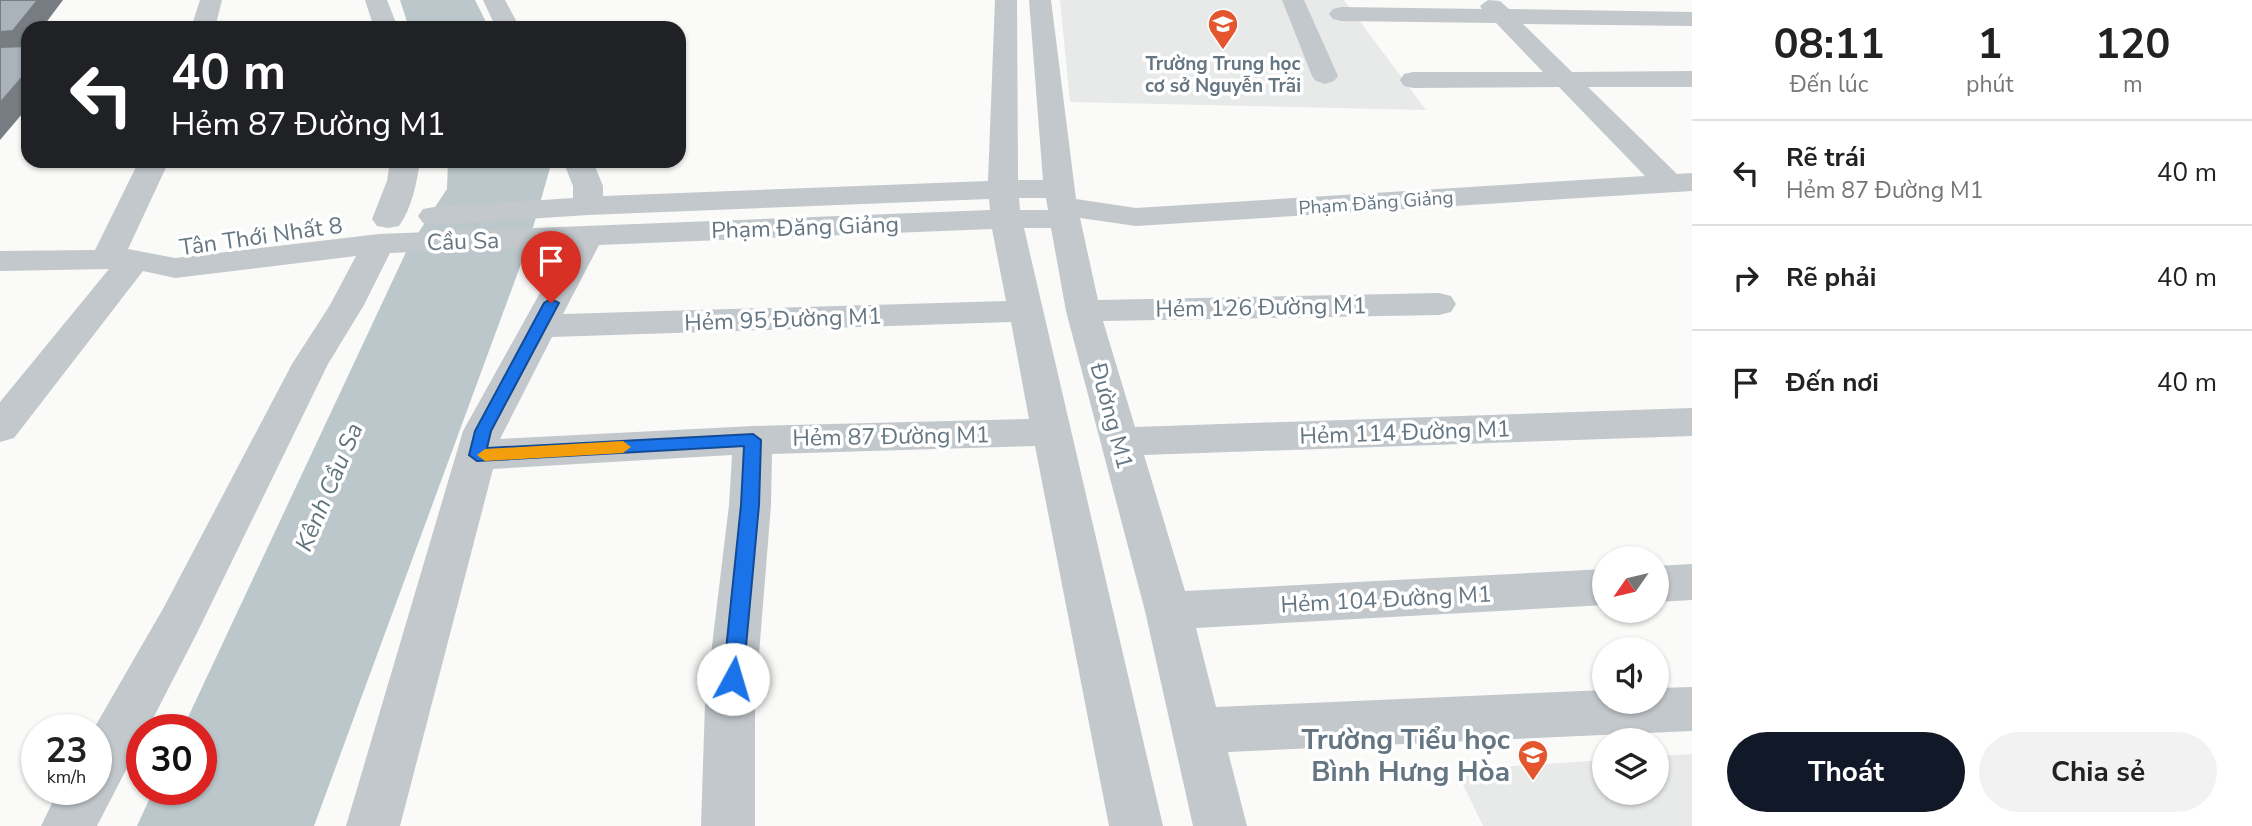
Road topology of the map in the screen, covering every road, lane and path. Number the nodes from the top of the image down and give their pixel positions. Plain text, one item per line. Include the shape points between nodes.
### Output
1 (211, 0) edge
2 (376, 0) edge
3 (494, 0) edge
4 (1006, 0) edge
5 (1040, 0) edge
6 (1293, 0) edge
7 (1494, 9) edge
8 (1341, 14) dead end
9 (1692, 19) edge
10 (205, 21) edge
11 (384, 21) edge
12 (505, 21) edge
13 (1325, 76) dead end
14 (1563, 79) junction
15 (1692, 79) edge
16 (1413, 80) dead end
17 (152, 168) edge
18 (404, 168) edge
19 (581, 168) edge
20 (1680, 183) edge
21 (1005, 204) junction
22 (1062, 204) junction
23 (588, 221) junction
24 (384, 231) junction
25 (121, 259) junction
26 (0, 261) edge
27 (1439, 304) dead end
28 (1027, 311) junction
29 (1083, 311) junction
30 (539, 326) junction
31 (1692, 422) edge
32 (0, 428) edge
33 (1053, 432) junction
34 (753, 440) junction
35 (1119, 442) junction
36 (477, 455) junction
37 (1692, 582) edge
38 (1670, 583) edge
39 (1592, 588) edge
40 (1168, 611) junction
41 (1692, 709) edge
42 (1195, 731) junction
43 (112, 745) edge
44 (79, 805) edge
45 (68, 826) edge
46 (373, 826) edge
47 (728, 826) edge
48 (1136, 826) edge
49 (1220, 826) edge

1 - 10 street
2 - 11 street
3 - 12 street
4 - 21 street
5 - 22 street, Đường M1
6 - 13 street
7 - 8 street
7 - 9 street
7 - 14 street
14 - 15 street
14 - 16 street
14 - 20 street
17 - 25 street
18 - 24 street
19 - 23 street via 588,186
20 - 22 street, Phạm Đăng Giảng via 1136,217
21 - 22 street, Phạm Đăng Giảng
21 - 23 street, Phạm Đăng Giảng
21 - 28 street
22 - 29 street, Đường M1
23 - 24 street, Cầu Sa
23 - 30 street
24 - 25 street, Tân Thới Nhất 8 via 175,268
24 - 43 street
25 - 26 street, Tân Thới Nhất 8
25 - 32 street
27 - 29 street, Hẻm 126 Đường M1
28 - 30 street, Hẻm 95 Đường M1
28 - 33 street
29 - 35 street, Đường M1
30 - 36 street via 483,431
31 - 35 street, Hẻm 114 Đường M1
33 - 34 street, Hẻm 87 Đường M1
33 - 48 street
34 - 36 street, Hẻm 87 Đường M1
34 - 47 street via 730,704
35 - 40 street, Đường M1
36 - 46 street
37 - 38 street
39 - 40 street, Hẻm 104 Đường M1
40 - 42 street, Đường M1
41 - 42 street
42 - 49 street, Đường M1
44 - 45 street

